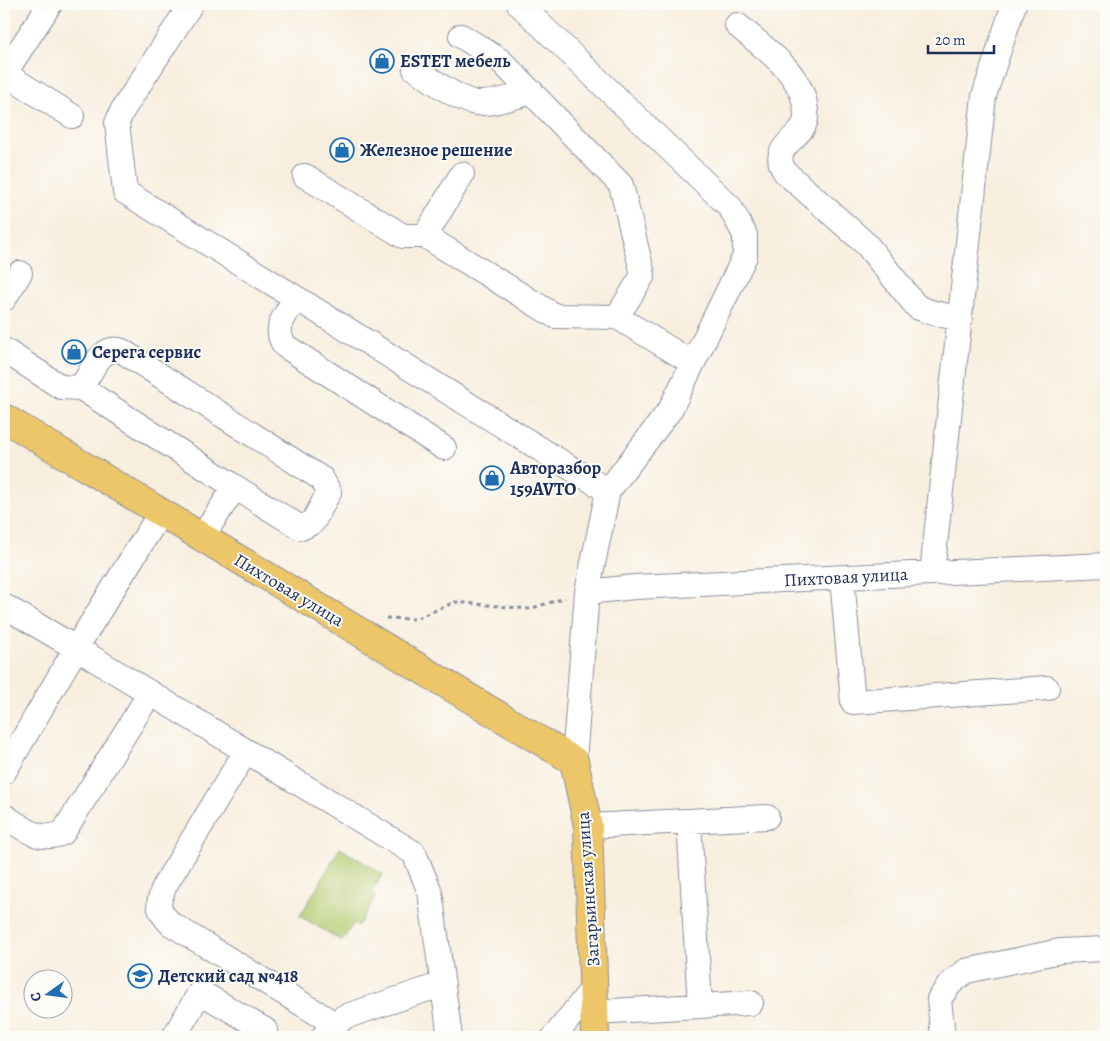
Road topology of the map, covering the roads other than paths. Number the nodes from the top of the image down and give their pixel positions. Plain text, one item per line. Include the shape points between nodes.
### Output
1 (50, 4) edge
2 (191, 4) edge
3 (519, 4) edge
4 (1014, 4) edge
5 (737, 25) dead end
6 (461, 36) dead end
7 (415, 70) dead end
8 (5, 74) edge
9 (532, 92) junction
10 (72, 116) dead end
11 (462, 174) dead end
12 (304, 176) dead end
13 (425, 236) junction
14 (20, 273) dead end
15 (296, 298) junction
16 (4, 299) edge
17 (617, 317) junction
18 (960, 318) junction
19 (4, 350) edge
20 (693, 363) junction
21 (81, 388) junction
22 (4, 418) edge
23 (444, 448) dead end
24 (235, 487) junction
25 (608, 490) junction
26 (161, 512) junction
27 (202, 537) junction
28 (1106, 565) edge
29 (932, 573) junction
30 (842, 578) junction
31 (587, 592) junction
32 (4, 606) edge
33 (76, 648) junction
34 (1047, 688) dead end
35 (150, 693) junction
36 (246, 751) junction
37 (574, 761) junction
38 (4, 772) edge
39 (4, 816) edge
40 (767, 816) dead end
41 (689, 821) junction
42 (588, 826) junction
43 (1106, 949) edge
44 (442, 984) junction
45 (751, 1003) dead end
46 (700, 1006) junction
47 (594, 1012) edge
48 (329, 1031) edge
49 (174, 1037) edge
50 (261, 1037) edge
51 (450, 1037) edge
52 (554, 1037) edge
53 (943, 1037) edge

1 - 8 street
2 - 15 street via 117,123 125,192
3 - 20 street via 730,207 745,235 745,256
4 - 18 street via 984,96
5 - 18 street via 794,77 799,89 806,122 783,148 780,159 786,172 866,244 917,306
6 - 9 street via 501,61
7 - 9 street via 463,99 476,103 489,103
8 - 10 street
9 - 17 street via 621,185 643,275
11 - 13 street
12 - 13 street via 403,236
13 - 17 street via 555,316
14 - 16 street
15 - 23 street via 278,331 285,346
15 - 25 street
17 - 20 street
18 - 29 street
19 - 21 street via 61,387
20 - 25 street via 670,410
21 - 24 street
21 - 24 street via 102,354 115,348 322,479 330,492 312,522 301,528
22 - 26 main road, Пихтовая улица
24 - 27 street
25 - 31 street, Загарьинская улица
26 - 27 main road, Пихтовая улица
26 - 33 street
27 - 37 main road, Пихтовая улица
28 - 29 street, Пихтовая улица
29 - 30 street, Пихтовая улица
30 - 31 street, Пихтовая улица
30 - 34 street via 853,702
31 - 37 street, Загарьинская улица
32 - 33 street
33 - 35 street
33 - 38 street
35 - 36 street
35 - 39 street via 62,833 52,838 36,836
36 - 44 street via 414,853 430,892
36 - 48 street via 165,885 158,902 162,914 171,924
37 - 42 main road, Загарьинская улица
40 - 41 street
41 - 42 street
41 - 46 street
42 - 47 main road, Загарьинская улица
43 - 53 street via 1060,952 966,971 939,999
44 - 48 street via 358,1011 344,1017
44 - 51 street
45 - 46 street
46 - 47 street
47 - 52 street
49 - 50 street via 200,992 265,1030

